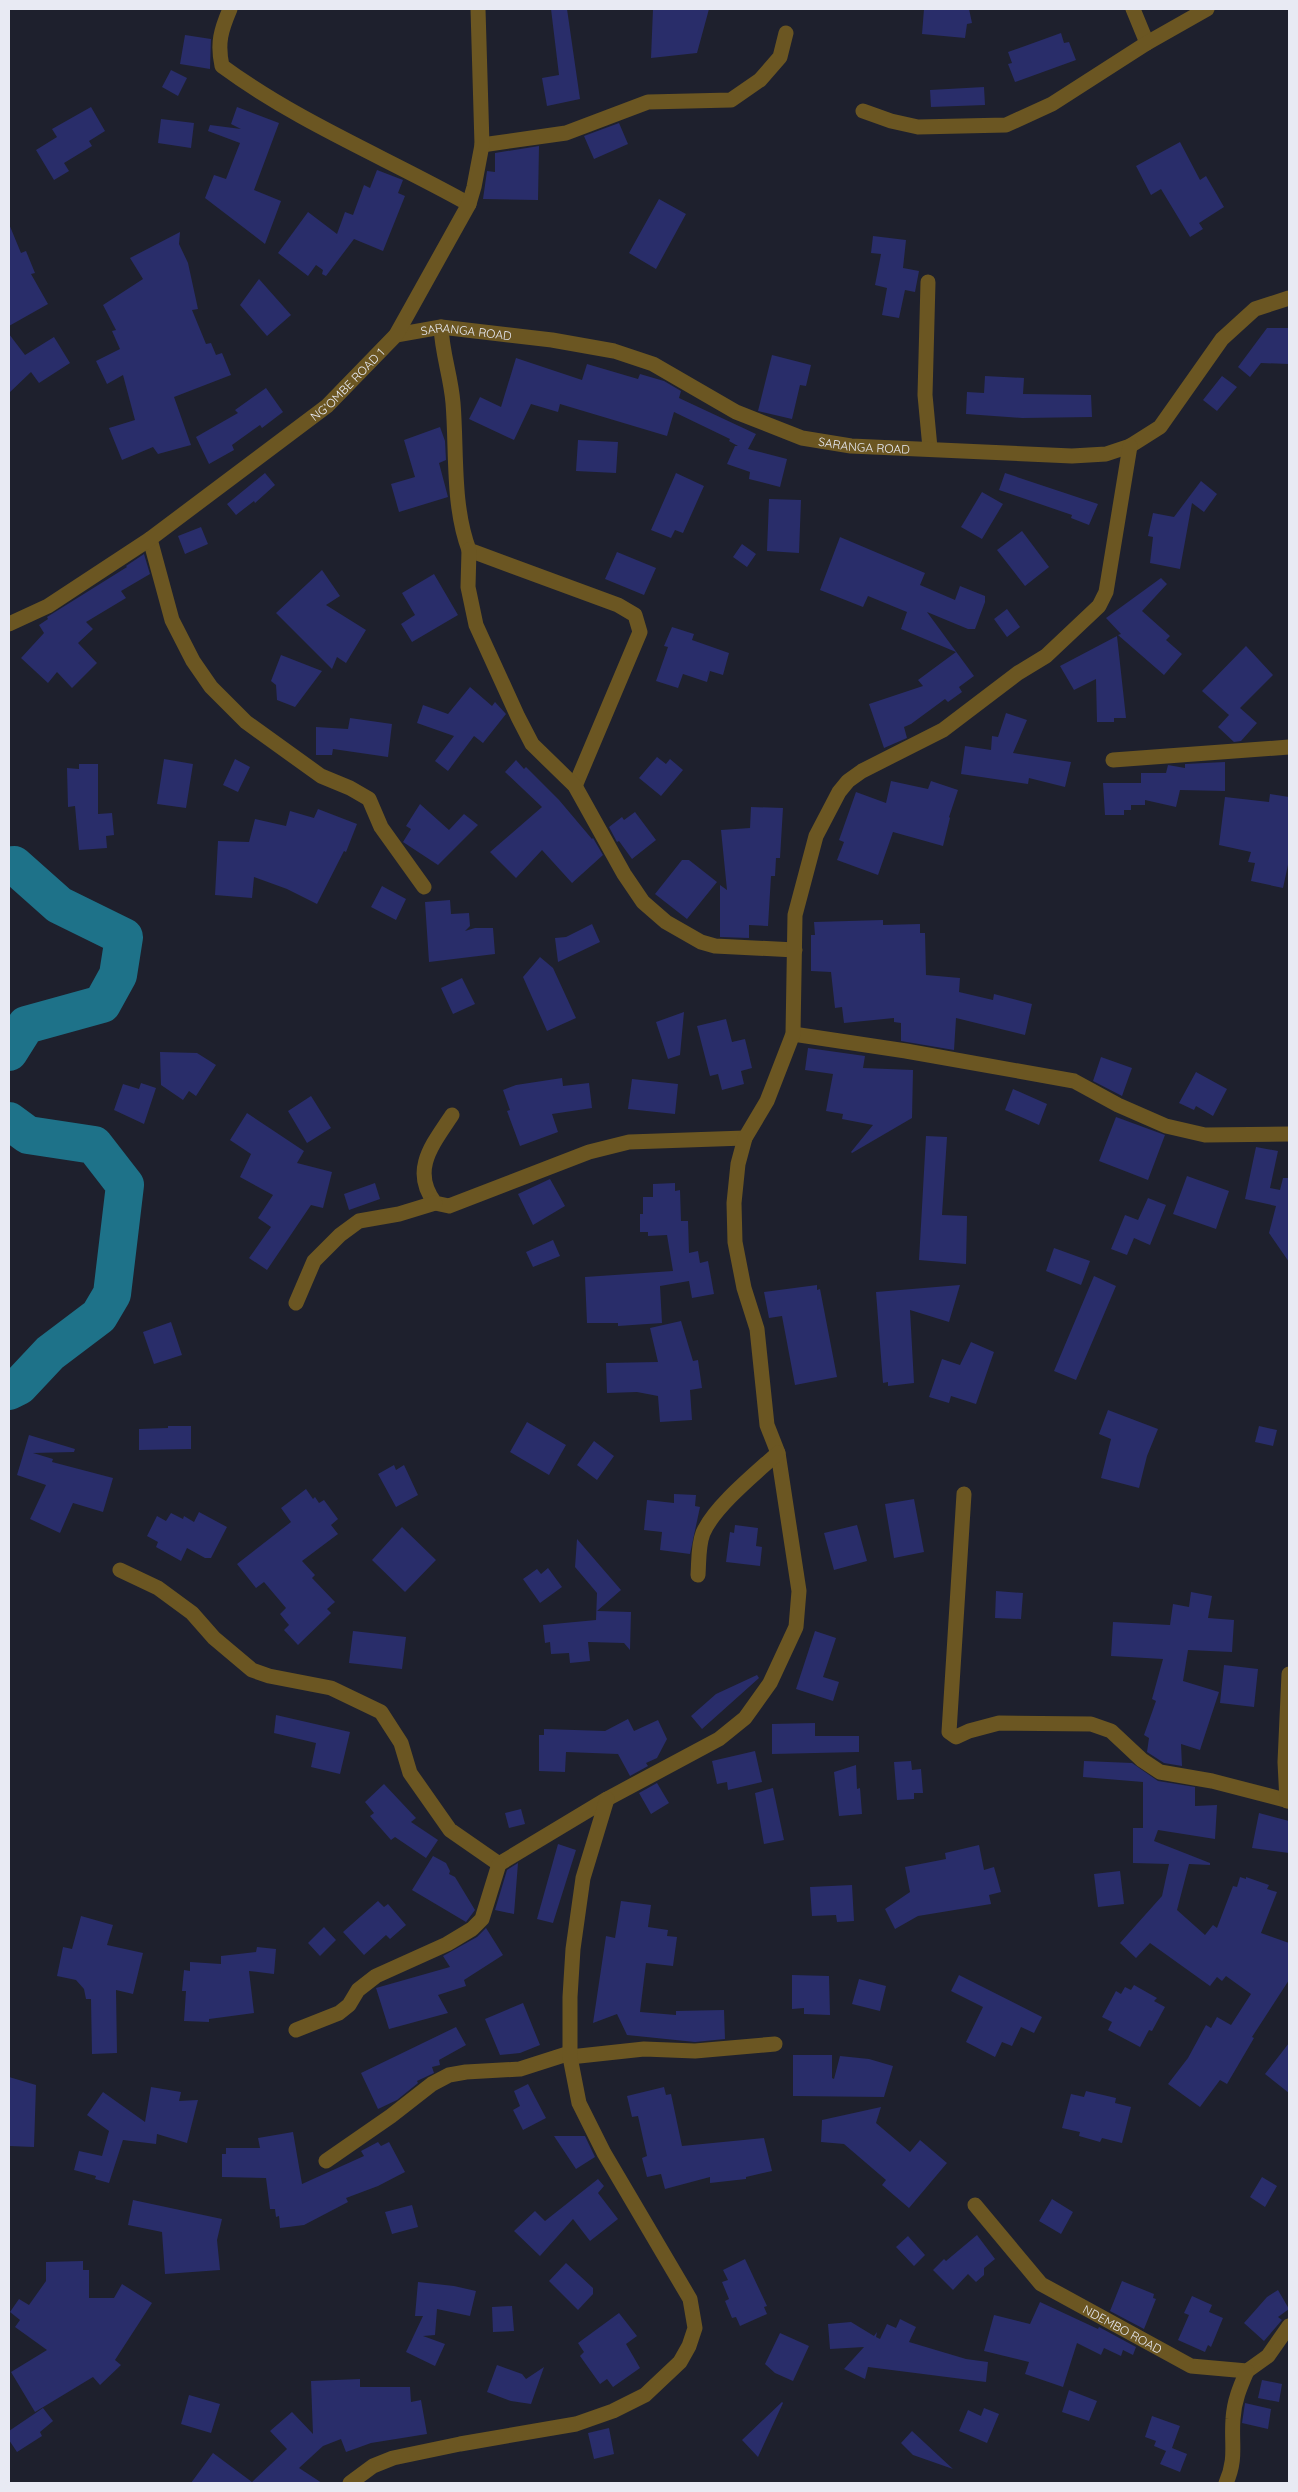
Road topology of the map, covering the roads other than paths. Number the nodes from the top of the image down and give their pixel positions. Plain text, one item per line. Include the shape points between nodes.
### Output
1 (230, 9) edge
2 (478, 9) edge
3 (1133, 9) edge
4 (1207, 9) edge
5 (786, 33) dead end
6 (1147, 43) junction
7 (863, 111) dead end
8 (482, 145) junction
9 (469, 204) junction
10 (928, 282) dead end
11 (1289, 298) edge
12 (441, 327) junction
13 (396, 334) junction
14 (1130, 446) junction
15 (930, 448) junction
16 (150, 539) junction
17 (469, 550) junction
18 (9, 624) edge
19 (1289, 747) edge
20 (1113, 760) dead end
21 (575, 786) junction
22 (424, 887) dead end
23 (795, 950) junction
24 (793, 1034) junction
25 (452, 1115) dead end
26 (1289, 1134) edge
27 (745, 1138) junction
28 (435, 1203) junction
29 (296, 1304) dead end
30 (778, 1453) junction
31 (964, 1494) dead end
32 (120, 1570) dead end
33 (698, 1575) dead end
34 (1289, 1674) edge
35 (607, 1799) junction
36 (1288, 1801) edge
37 (499, 1864) junction
38 (296, 2030) dead end
39 (775, 2044) dead end
40 (570, 2055) junction
41 (326, 2161) dead end
42 (975, 2205) dead end
43 (1289, 2326) edge
44 (1247, 2371) junction
45 (350, 2483) edge
46 (1226, 2483) edge

1 - 9 street via 218,49 222,66 251,88
2 - 8 street, NG’OMBE ROAD 1
3 - 6 street
4 - 6 street
5 - 8 street via 780,57 760,80 731,100 648,102 566,133
6 - 7 street via 1052,104 1006,125 918,127 891,122
8 - 9 street, NG’OMBE ROAD 1
9 - 13 street, NG’OMBE ROAD 1
10 - 15 street via 925,394
11 - 14 street, SARANGA ROAD via 1255,309 1222,339 1160,428
12 - 13 street, SARANGA ROAD
12 - 15 street, SARANGA ROAD via 614,350 653,364 736,412 802,438 851,446
12 - 17 street via 453,400 461,518
13 - 16 street, NG’OMBE ROAD 1 via 328,406
14 - 15 street, SARANGA ROAD via 1106,454 1072,456
14 - 23 street via 1106,592 1099,606 1046,656 1018,673 943,730 848,781 816,836 795,915
16 - 18 street, NG’OMBE ROAD 1 via 48,606
16 - 22 street via 172,620 211,687 246,722 321,776 369,799 381,827
17 - 21 street via 468,587 476,625 532,744
17 - 21 street via 618,605 635,615 640,632
19 - 20 street
21 - 23 street via 624,874 643,902 666,922 688,937 715,946
23 - 24 street
24 - 26 street via 1074,1081 1166,1126 1205,1135
24 - 27 street via 767,1101
25 - 28 street via 430,1148 423,1170 426,1191
27 - 28 street via 629,1142 589,1152 449,1206
27 - 30 street via 738,1164 734,1203 735,1242 744,1288 757,1329 767,1425
28 - 29 street via 359,1221 314,1261
30 - 33 street via 727,1500 704,1532
30 - 35 street via 799,1591 796,1627 770,1683 745,1718 719,1740
31 - 36 street via 949,1732 956,1737 999,1724 1090,1724 1111,1731 1160,1772 1212,1781
32 - 37 street via 158,1588 192,1612 214,1638 252,1670 331,1688 380,1712 401,1743 410,1773 450,1830
34 - 36 street via 1285,1762
35 - 37 street
35 - 40 street via 583,1878 572,1968
37 - 38 street via 482,1919 472,1929 376,1976 358,1990 349,2005 339,2013
39 - 40 street
40 - 41 street via 520,2069 449,2075
40 - 45 street via 579,2103 604,2153 690,2299 695,2328 689,2346 680,2362 645,2395 612,2411 576,2424 393,2458 373,2466
42 - 44 street, NDEMBO ROAD via 1041,2284 1191,2366
43 - 44 street via 1268,2356
44 - 46 street via 1236,2397 1233,2468

